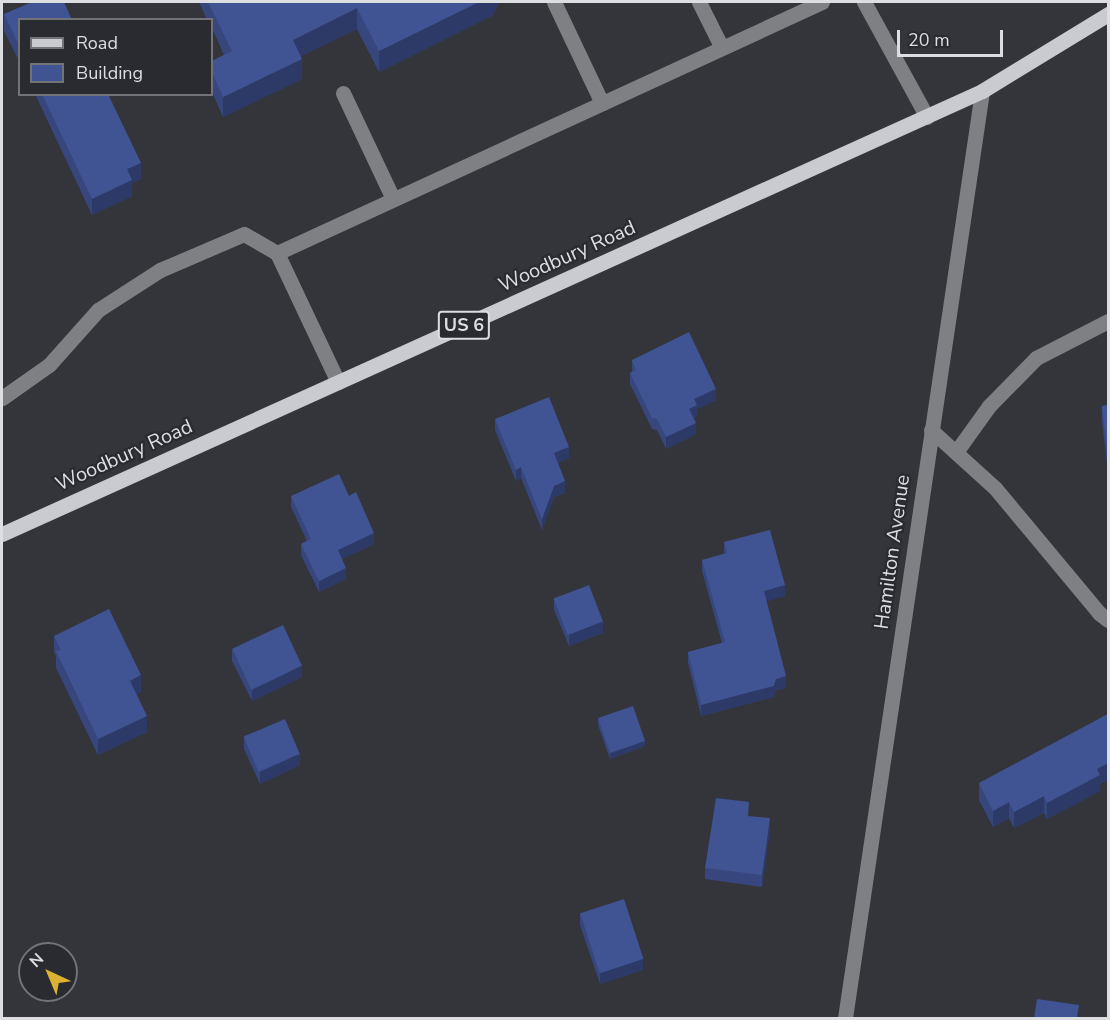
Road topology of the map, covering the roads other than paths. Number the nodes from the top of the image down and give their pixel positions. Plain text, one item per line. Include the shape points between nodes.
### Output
1 (554, 2) edge
2 (699, 2) edge
3 (822, 2) edge
4 (864, 2) edge
5 (1108, 14) edge
6 (722, 48) junction
7 (982, 92) junction
8 (343, 93) dead end
9 (602, 103) junction
10 (927, 117) junction
11 (393, 199) junction
12 (277, 253) junction
13 (1108, 321) edge
14 (338, 382) junction
15 (2, 398) edge
16 (932, 430) junction
17 (957, 452) junction
18 (2, 534) edge
19 (1108, 620) edge
20 (844, 1018) edge

1 - 9 street
2 - 6 street
3 - 6 street
4 - 10 street
5 - 7 main road, Woodbury Road / US 6
6 - 9 street
7 - 10 main road, Woodbury Road / US 6
7 - 16 street, Hamilton Avenue
8 - 11 street
9 - 11 street
10 - 14 main road, Woodbury Road / US 6
11 - 12 street
12 - 14 street
12 - 15 street via 244,234 160,270 98,310 49,365
13 - 17 street via 1036,358 989,406
14 - 18 main road, Woodbury Road / US 6
16 - 17 street
16 - 20 street, Hamilton Avenue
17 - 19 street via 995,488

